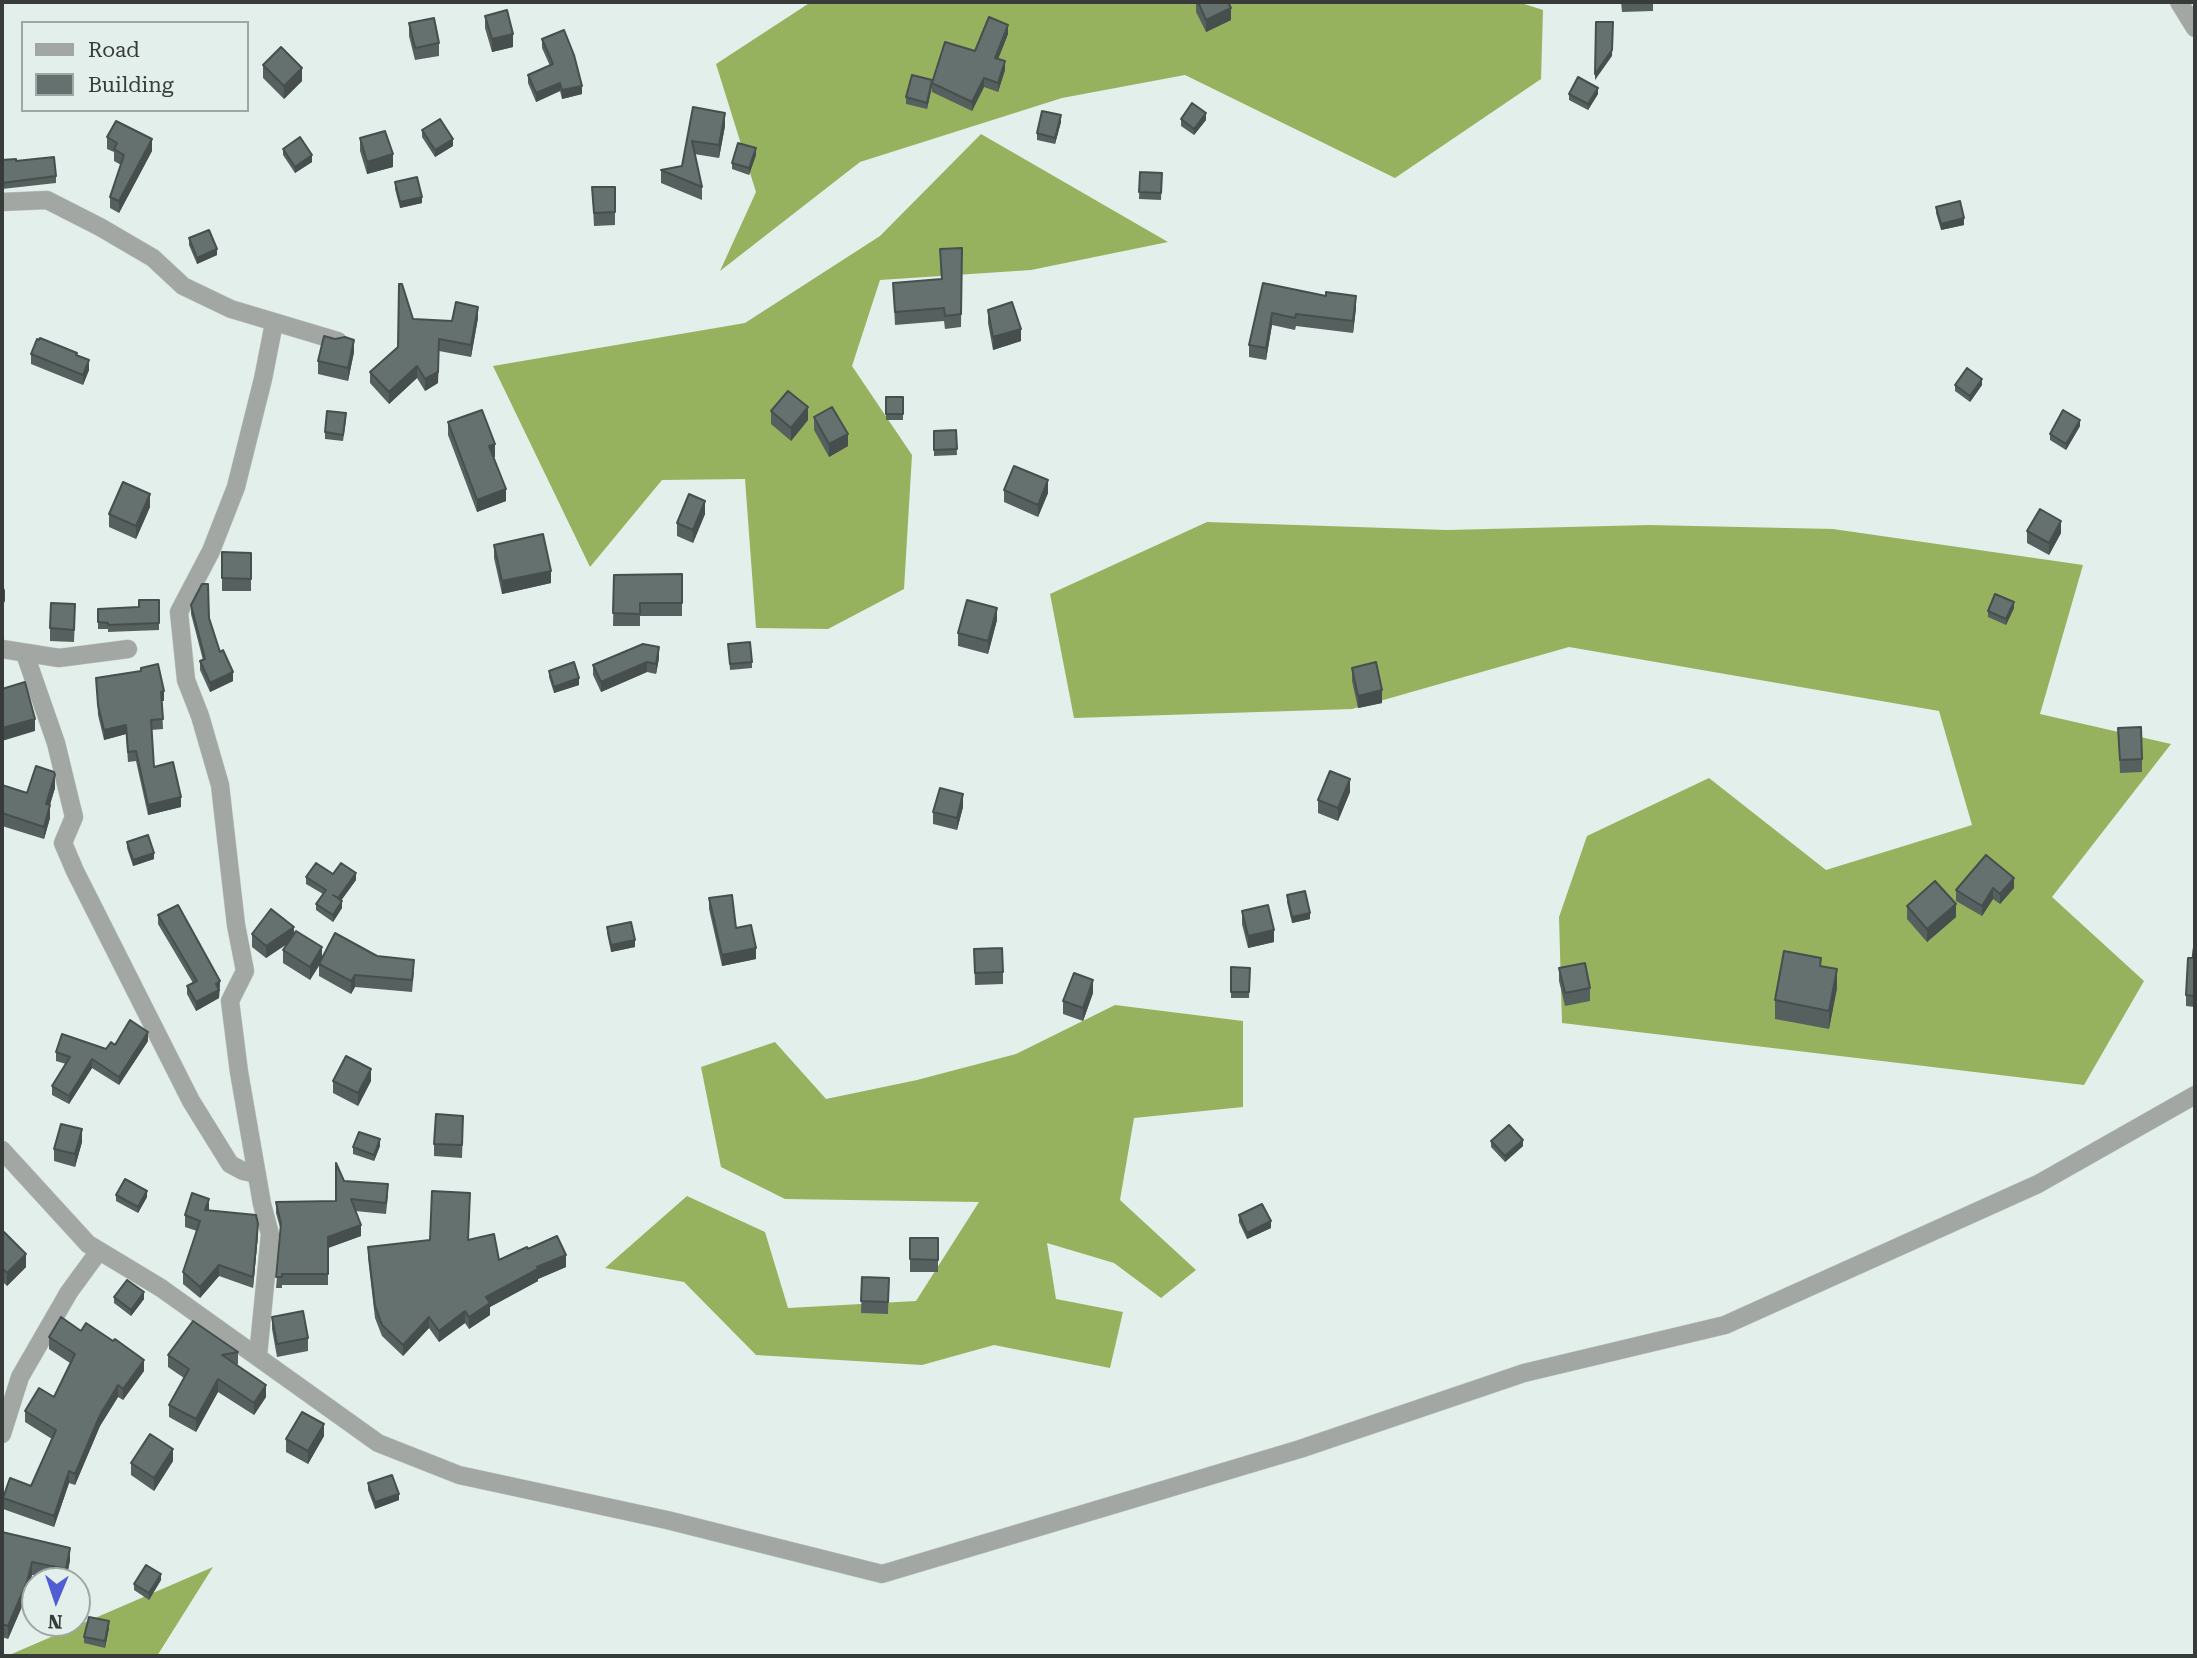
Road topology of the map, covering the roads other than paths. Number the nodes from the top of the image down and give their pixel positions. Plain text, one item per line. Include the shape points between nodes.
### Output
1 (2179, 2) edge
2 (2195, 28) edge
3 (2, 202) edge
4 (274, 323) junction
5 (338, 341) edge
6 (2, 649) edge
7 (128, 649) dead end
8 (25, 654) junction
9 (2195, 1095) edge
10 (2, 1150) edge
11 (257, 1174) junction
12 (99, 1251) junction
13 (258, 1356) junction
14 (2, 1434) edge

1 - 2 street
3 - 4 street via 47,200 153,258 183,286
4 - 5 street
4 - 11 street via 236,487 211,551 178,612 186,680 220,785 244,971 230,1001
6 - 8 street
7 - 8 street via 59,658
8 - 11 street via 56,743 74,817 63,843 75,871 191,1101 230,1164
9 - 13 street via 2038,1185 1725,1325 1524,1373 1300,1449 882,1574 667,1520 459,1475 378,1443
10 - 12 street
11 - 13 street via 270,1234
12 - 13 street
12 - 14 street via 69,1292 20,1377

